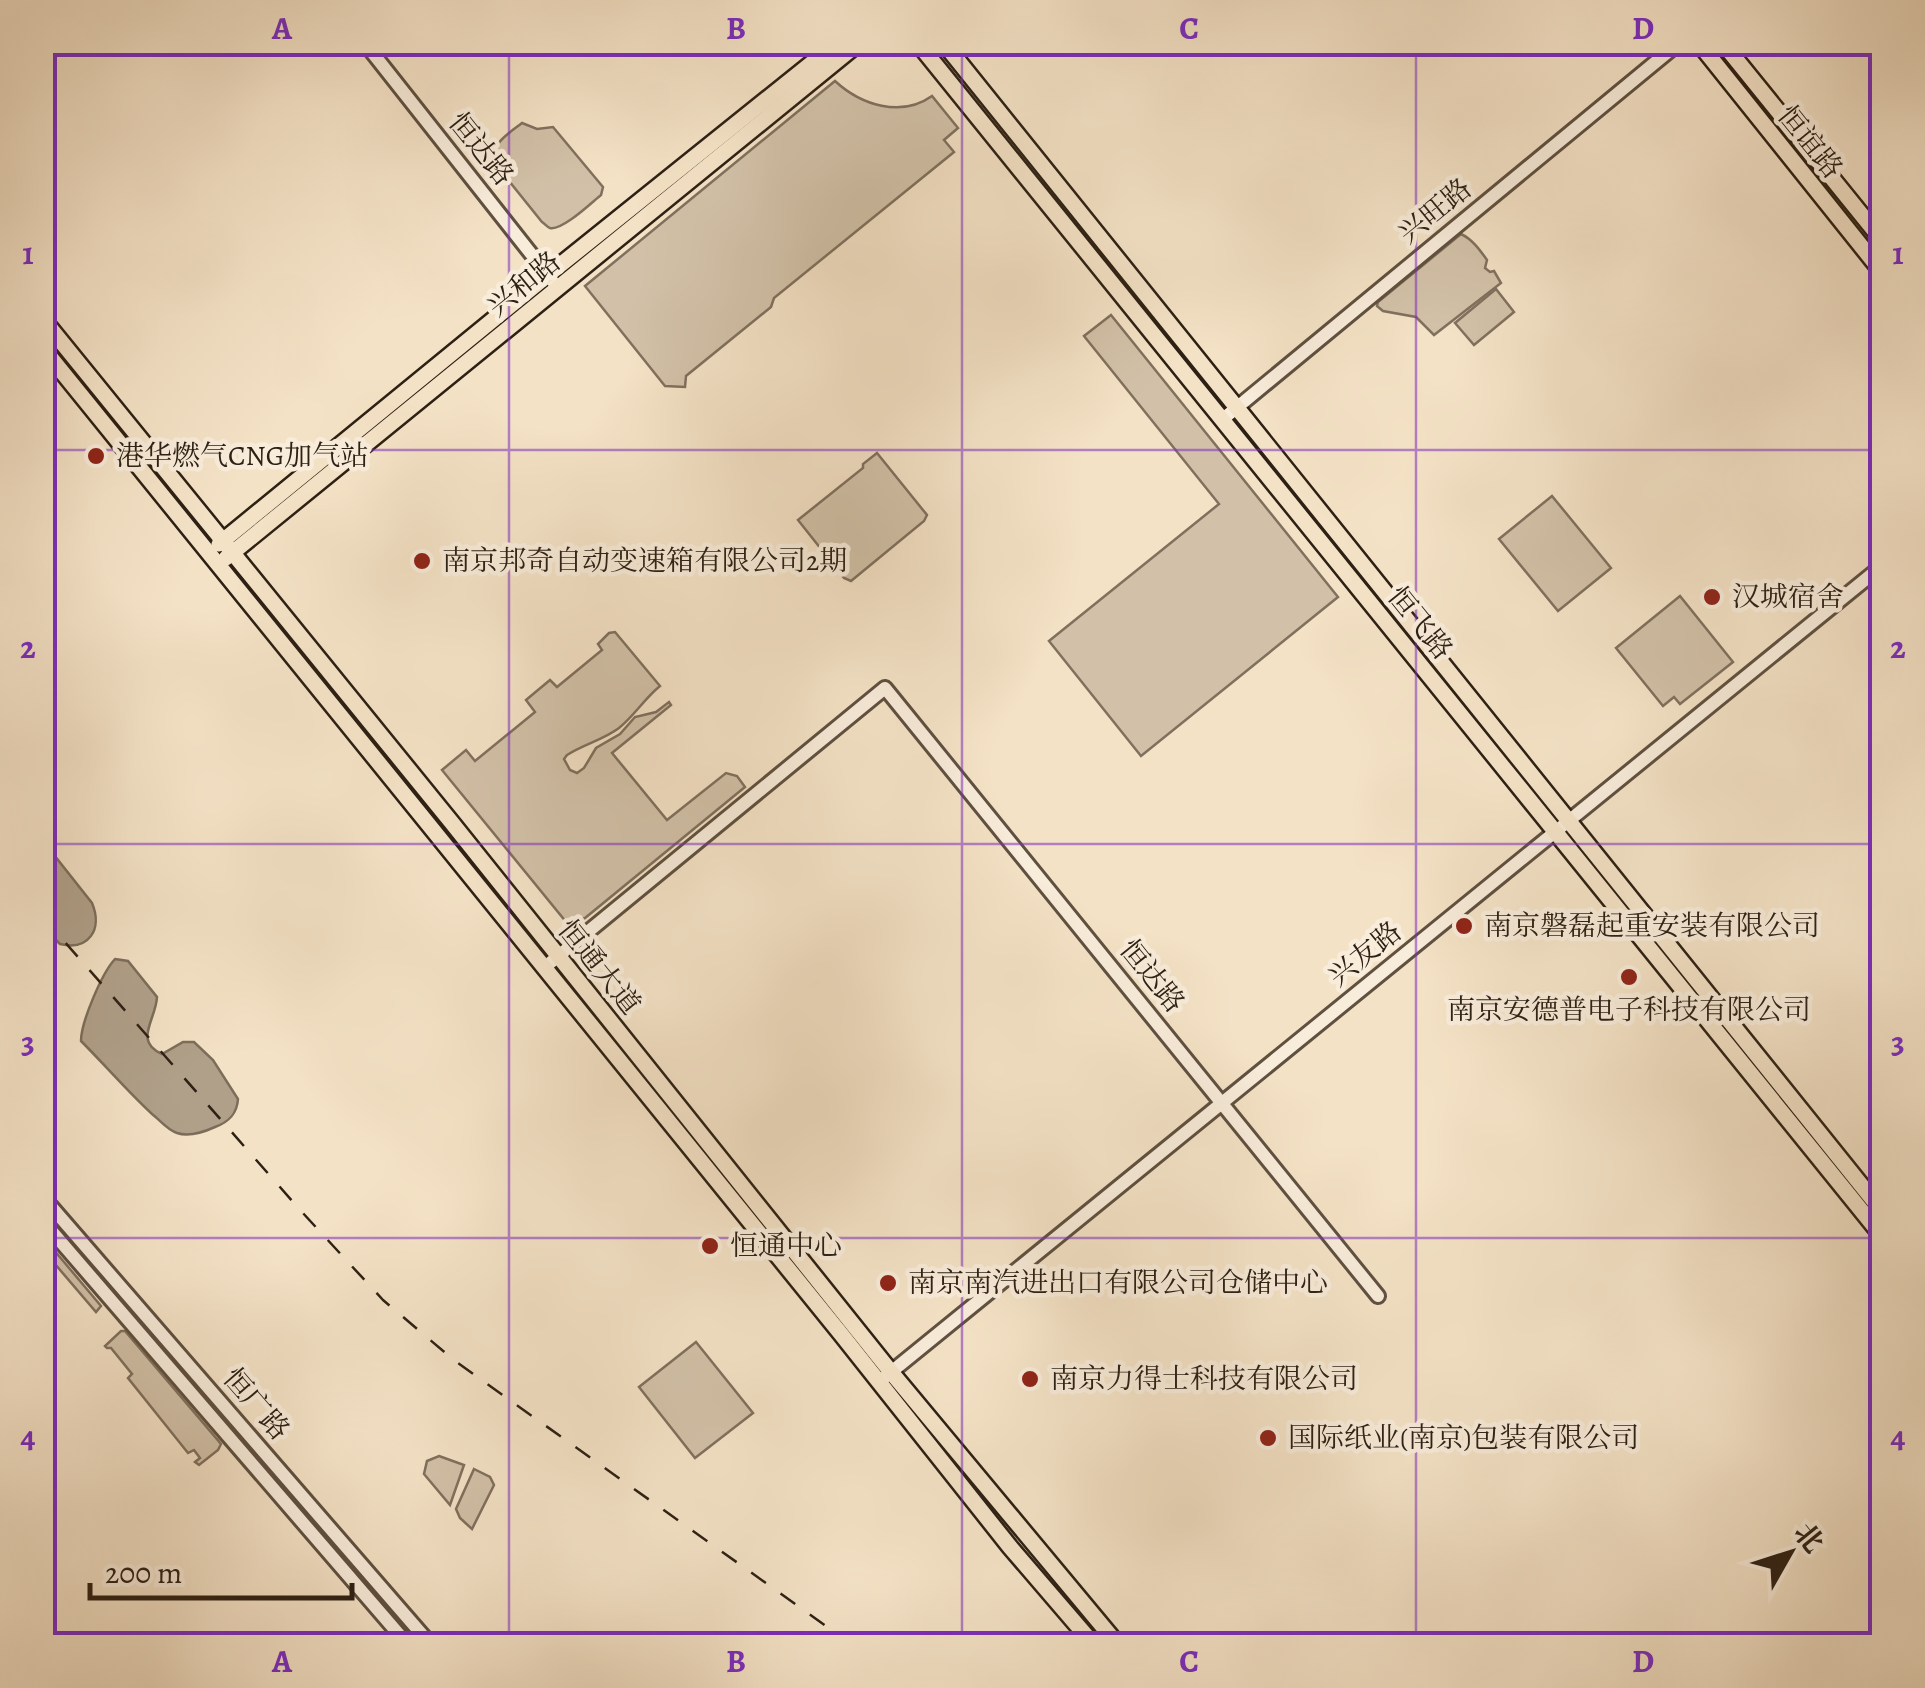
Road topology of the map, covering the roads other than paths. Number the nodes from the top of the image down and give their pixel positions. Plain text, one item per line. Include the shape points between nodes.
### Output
1 (364, 42) edge
2 (838, 42) edge
3 (860, 42) edge
4 (918, 42) edge
5 (943, 42) edge
6 (1680, 42) edge
7 (1698, 42) edge
8 (1722, 42) edge
9 (1882, 240) edge
10 (1882, 272) edge
11 (554, 281) junction
12 (42, 318) edge
13 (42, 347) edge
14 (1236, 408) junction
15 (1222, 419) junction
16 (228, 546) junction
17 (214, 558) junction
18 (1882, 566) edge
19 (1562, 827) junction
20 (551, 962) junction
21 (1221, 1102) junction
22 (42, 1196) edge
23 (1882, 1211) edge
24 (42, 1220) edge
25 (1882, 1236) edge
26 (1378, 1296) dead end
27 (885, 1376) junction
28 (409, 1646) edge
29 (432, 1646) edge
30 (1096, 1646) edge
31 (1120, 1646) edge

1 - 11 street, 恒达路
2 - 11 main road, 兴和路
3 - 11 main road, 兴和路
4 - 15 main road, 恒飞路
5 - 14 main road, 恒飞路
6 - 14 street, 兴旺路
7 - 10 main road, 恒谊路
8 - 9 main road, 恒谊路
11 - 16 main road, 兴和路
12 - 16 main road, 恒通大道
13 - 17 main road, 恒通大道
14 - 15 street, 兴旺路
14 - 19 main road, 恒飞路
15 - 19 main road, 恒飞路
16 - 17 main road, 兴和路
16 - 20 main road, 恒通大道
17 - 20 main road, 恒通大道
18 - 19 street, 兴友路
19 - 21 street, 兴友路
19 - 23 main road, 恒飞路
19 - 25 main road, 恒飞路
20 - 21 street, 恒达路 via 886,688
20 - 27 main road, 恒通大道
21 - 26 street, 恒达路
21 - 27 street, 兴友路
22 - 29 street, 恒广路
24 - 28 street, 恒广路
27 - 30 main road, 恒通大道 via 1010,1547
27 - 31 main road, 恒通大道

